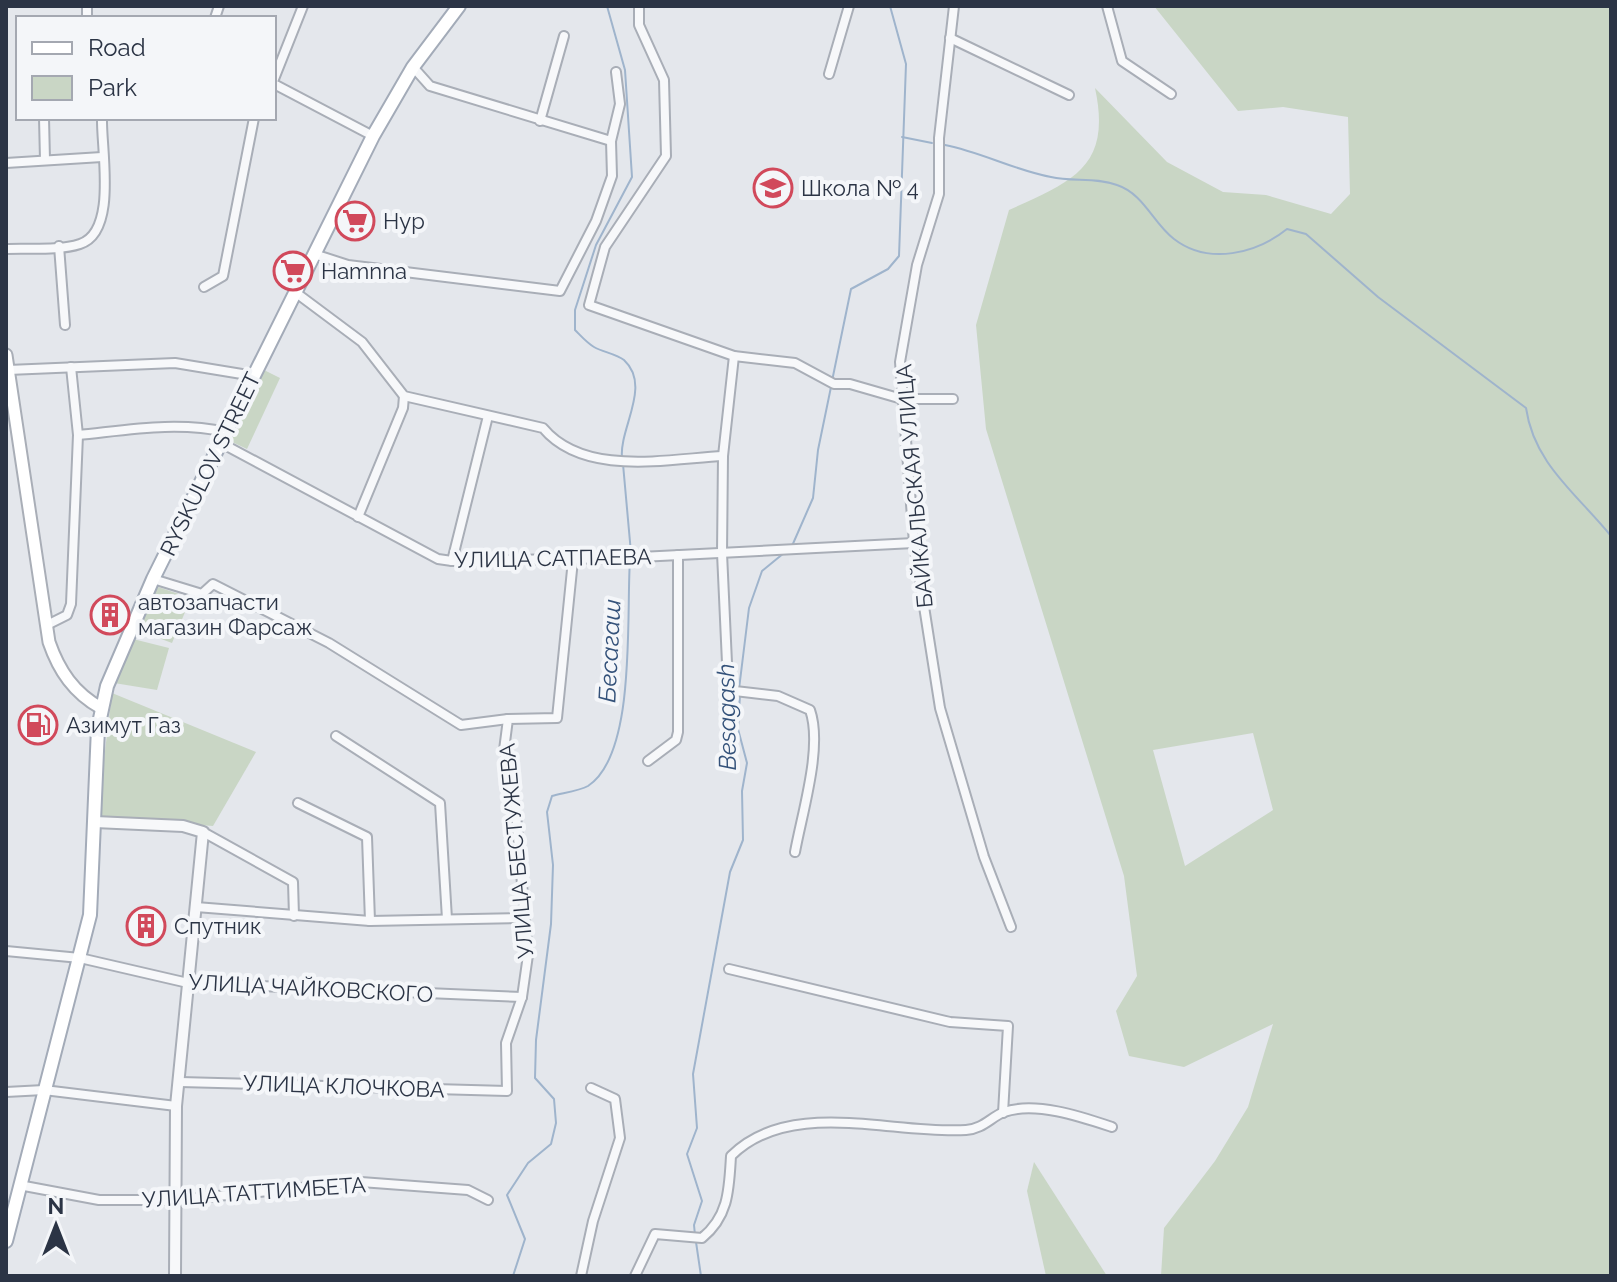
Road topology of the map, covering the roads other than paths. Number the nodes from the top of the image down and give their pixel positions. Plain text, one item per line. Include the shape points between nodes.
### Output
1 (303, 6) edge
2 (459, 6) edge
3 (639, 6) edge
4 (849, 6) edge
5 (954, 6) edge
6 (1107, 6) edge
7 (564, 36) dead end
8 (950, 38) junction
9 (413, 67) junction
10 (616, 72) dead end
11 (829, 74) dead end
12 (276, 76) edge
13 (276, 82) edge
14 (1171, 94) dead end
15 (1069, 95) dead end
16 (44, 120) edge
17 (102, 120) edge
18 (254, 120) edge
19 (540, 121) junction
20 (373, 136) junction
21 (611, 141) junction
22 (102, 157) junction
23 (45, 160) junction
24 (6, 163) edge
25 (59, 246) junction
26 (6, 249) edge
27 (314, 254) junction
28 (204, 287) dead end
29 (295, 292) junction
30 (65, 325) dead end
31 (6, 355) edge
32 (734, 356) junction
33 (71, 367) junction
34 (8, 370) junction
35 (254, 376) junction
36 (404, 396) junction
37 (902, 399) junction
38 (953, 399) dead end
39 (488, 416) junction
40 (78, 435) junction
41 (223, 438) junction
42 (723, 456) junction
43 (358, 517) junction
44 (914, 543) junction
45 (722, 553) junction
46 (678, 555) junction
47 (573, 560) junction
48 (452, 561) junction
49 (153, 579) junction
50 (47, 625) junction
51 (101, 708) junction
52 (508, 719) junction
53 (336, 736) dead end
54 (648, 761) dead end
55 (298, 803) dead end
56 (95, 822) junction
57 (203, 832) junction
58 (795, 852) dead end
59 (196, 907) junction
60 (294, 916) junction
61 (522, 918) junction
62 (447, 919) junction
63 (370, 921) junction
64 (1011, 927) dead end
65 (6, 951) edge
66 (80, 958) junction
67 (729, 969) dead end
68 (188, 983) junction
69 (522, 997) junction
70 (180, 1082) junction
71 (591, 1088) dead end
72 (44, 1090) junction
73 (507, 1091) joint
74 (6, 1092) edge
75 (176, 1106) junction
76 (1003, 1113) junction
77 (1112, 1127) dead end
78 (19, 1185) junction
79 (176, 1200) junction
80 (488, 1200) dead end
81 (6, 1241) edge
82 (175, 1276) edge
83 (581, 1276) edge
84 (635, 1276) edge

1 - 12 street
2 - 9 main road, RYSKULOV STREET
3 - 32 street via 639,25 664,80 666,156 605,247 589,305
4 - 11 street
5 - 8 street, БАЙКАЛЬСКАЯ УЛИЦА
6 - 14 street via 1122,61
7 - 19 street
8 - 15 street
8 - 37 street, БАЙКАЛЬСКАЯ УЛИЦА via 939,194 917,265 900,362
9 - 19 street via 430,86
9 - 20 main road, RYSKULOV STREET
10 - 21 street via 620,104
13 - 20 street
16 - 23 street
17 - 22 street
18 - 28 street via 223,276
19 - 21 street
20 - 27 main road, RYSKULOV STREET
21 - 27 street via 612,176 560,291 348,265
22 - 23 street
22 - 25 street via 105,214 99,229 82,244
23 - 24 street
25 - 26 street
25 - 30 street
27 - 29 main road, RYSKULOV STREET
29 - 35 main road, RYSKULOV STREET
29 - 36 street via 362,342
31 - 34 main road
32 - 37 street via 795,363 834,384
32 - 42 street
33 - 34 street
33 - 35 street via 175,363
33 - 40 street
34 - 50 main road
35 - 41 main road, RYSKULOV STREET
36 - 39 street
36 - 43 street
37 - 38 street
37 - 44 street, БАЙКАЛЬСКАЯ УЛИЦА
39 - 42 street via 543,428 555,443 609,462
39 - 48 street
40 - 41 street, УЛИЦА САТПАЕВА via 164,425 200,426
40 - 50 street via 71,604 67,615
41 - 43 street, УЛИЦА САТПАЕВА
41 - 49 main road, RYSKULOV STREET
42 - 45 street
43 - 48 street, УЛИЦА САТПАЕВА via 438,559
44 - 45 street, УЛИЦА САТПАЕВА
44 - 64 street, БАЙКАЛЬСКАЯ УЛИЦА via 940,708 984,857
45 - 46 street, УЛИЦА САТПАЕВА
45 - 58 street via 728,685 735,691 778,696 810,710 815,724
46 - 47 street, УЛИЦА САТПАЕВА
46 - 54 street via 678,732 676,740
47 - 48 street, УЛИЦА САТПАЕВА
47 - 52 street, УЛИЦА БЕСТУЖЕВА via 557,718
49 - 51 main road, RYSKULOV STREET
49 - 52 street via 202,594 213,584 329,643 461,725
50 - 51 main road via 59,669
51 - 56 main road, RYSKULOV STREET
52 - 61 street, УЛИЦА БЕСТУЖЕВА via 504,750 512,767
53 - 62 street via 440,803
55 - 63 street via 367,837
56 - 57 street via 183,826
56 - 66 main road, RYSKULOV STREET via 90,915
57 - 59 street
57 - 60 street via 293,882
59 - 60 street
59 - 68 street
60 - 63 street
61 - 62 street
61 - 69 street, УЛИЦА БЕСТУЖЕВА via 528,955
62 - 63 street
65 - 66 street, УЛИЦА ЧАЙКОВСКОГО
66 - 68 street, УЛИЦА ЧАЙКОВСКОГО
66 - 72 main road, RYSKULOV STREET
67 - 76 street via 950,1022 1008,1026
68 - 69 street, УЛИЦА ЧАЙКОВСКОГО
68 - 70 street
69 - 73 street, УЛИЦА БЕСТУЖЕВА via 506,1043
70 - 73 street, УЛИЦА КЛОЧКОВА
70 - 75 street
71 - 83 street via 615,1099 620,1138
72 - 74 street
72 - 75 street
72 - 78 main road, RYSKULOV STREET
75 - 79 street
76 - 77 street via 1050,1111
76 - 84 street via 992,1123 968,1130 857,1122 801,1124 746,1140 731,1156 718,1226 702,1238 655,1234
78 - 79 street, УЛИЦА ТАТТИМБЕТА via 99,1200
78 - 81 main road, RYSKULOV STREET
79 - 80 street, УЛИЦА ТАТТИМБЕТА via 361,1182 468,1190
79 - 82 street

